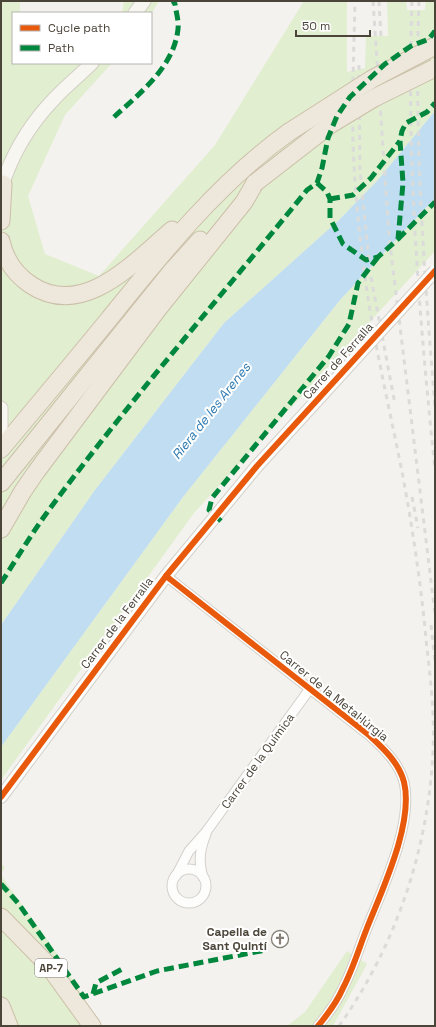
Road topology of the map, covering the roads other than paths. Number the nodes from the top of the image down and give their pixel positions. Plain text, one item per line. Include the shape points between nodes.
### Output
1 (144, 1) edge
2 (136, 12) edge
3 (435, 46) edge
4 (91, 64) edge
5 (435, 68) edge
6 (2, 186) edge
7 (204, 205) junction
8 (226, 218) junction
9 (1, 221) edge
10 (1, 242) edge
11 (435, 271) edge
12 (1, 408) edge
13 (1, 425) edge
14 (1, 440) edge
15 (1, 449) edge
16 (257, 466) joint
17 (1, 483) edge
18 (1, 529) edge
19 (166, 576) junction
20 (309, 690) junction
21 (1, 797) edge
22 (206, 832) junction
23 (176, 876) junction
24 (203, 877) junction
25 (1, 917) edge
26 (1, 1006) edge
27 (9, 1026) edge
28 (92, 1026) edge
29 (318, 1026) edge

1 - 2 main road
3 - 7 highway, bridge via 372,79 309,118 262,153
4 - 6 main road via 52,100 36,121 17,151
5 - 8 highway, bridge via 374,98 331,124 255,183
6 - 9 highway
7 - 10 highway via 114,278 95,290 80,295 53,295 40,291 28,283 13,269
7 - 15 highway
8 - 17 highway via 171,272
8 - 18 highway via 36,472
11 - 16 street, Carrer de Ferralla, bridge
12 - 13 main road
13 - 14 main road
16 - 19 street, Carrer de la Ferralla
19 - 20 street, Carrer de la Metal·lúrgia
19 - 21 street, Carrer de la Ferralla
20 - 22 street, Carrer de la Química
20 - 29 street, Carrer de la Metal·lúrgia via 382,747 396,764 405,791 402,829 380,894 343,989
22 - 23 street, Carrer de la Química via 189,851
22 - 24 street, Carrer de la Química via 200,852
23 - 24 street via 190,870
23 - 24 street via 173,892 186,903 197,902 205,894 206,882
25 - 28 highway, AP-7 via 48,965
26 - 27 highway

